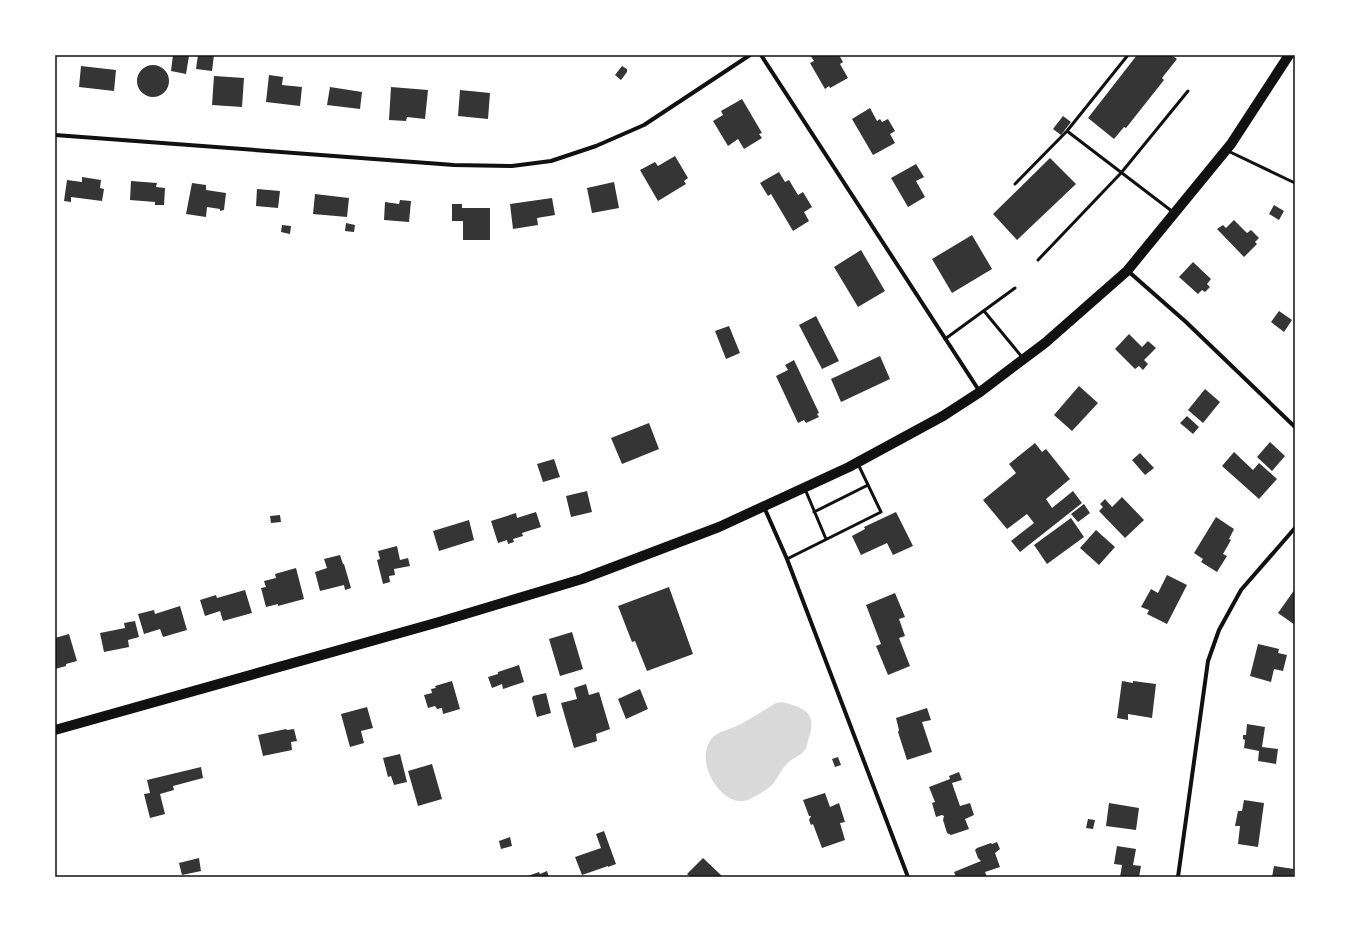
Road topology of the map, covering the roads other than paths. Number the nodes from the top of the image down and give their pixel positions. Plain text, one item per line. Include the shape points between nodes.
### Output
1 (750, 55) edge
2 (761, 55) edge
3 (1128, 55) edge
4 (1289, 55) edge
5 (1188, 91) dead end
6 (1067, 131) junction
7 (55, 135) edge
8 (1226, 150) junction
9 (1121, 173) junction
10 (1295, 183) edge
11 (1015, 184) dead end
12 (1175, 213) junction
13 (1038, 260) dead end
14 (1127, 271) junction
15 (1015, 288) dead end
16 (984, 310) junction
17 (945, 339) junction
18 (1023, 360) junction
19 (980, 392) junction
20 (1295, 427) edge
21 (858, 463) junction
22 (868, 485) junction
23 (804, 488) junction
24 (763, 506) junction
25 (814, 512) junction
26 (1295, 528) edge
27 (826, 539) junction
28 (787, 559) junction
29 (55, 730) edge
30 (908, 877) edge
31 (1178, 877) edge

1 - 7 street via 644,125 596,146 551,161 512,166 454,165
2 - 17 street
3 - 6 lane
4 - 8 main road
5 - 9 lane
6 - 9 lane
6 - 11 lane
8 - 10 lane
8 - 12 main road
9 - 12 lane
9 - 13 lane
12 - 14 main road
14 - 18 main road via 1045,344
14 - 20 street via 1186,322
15 - 16 lane
16 - 17 lane
16 - 18 lane
17 - 19 street
18 - 19 main road
19 - 21 main road via 943,416
21 - 22 lane
21 - 23 main road
22 - 25 lane
22 - 27 lane via 881,512
23 - 24 main road
23 - 25 lane
24 - 28 street
24 - 29 main road via 719,527 582,579
25 - 27 lane
26 - 31 street via 1241,590 1219,630 1208,661
27 - 28 lane
28 - 30 street

